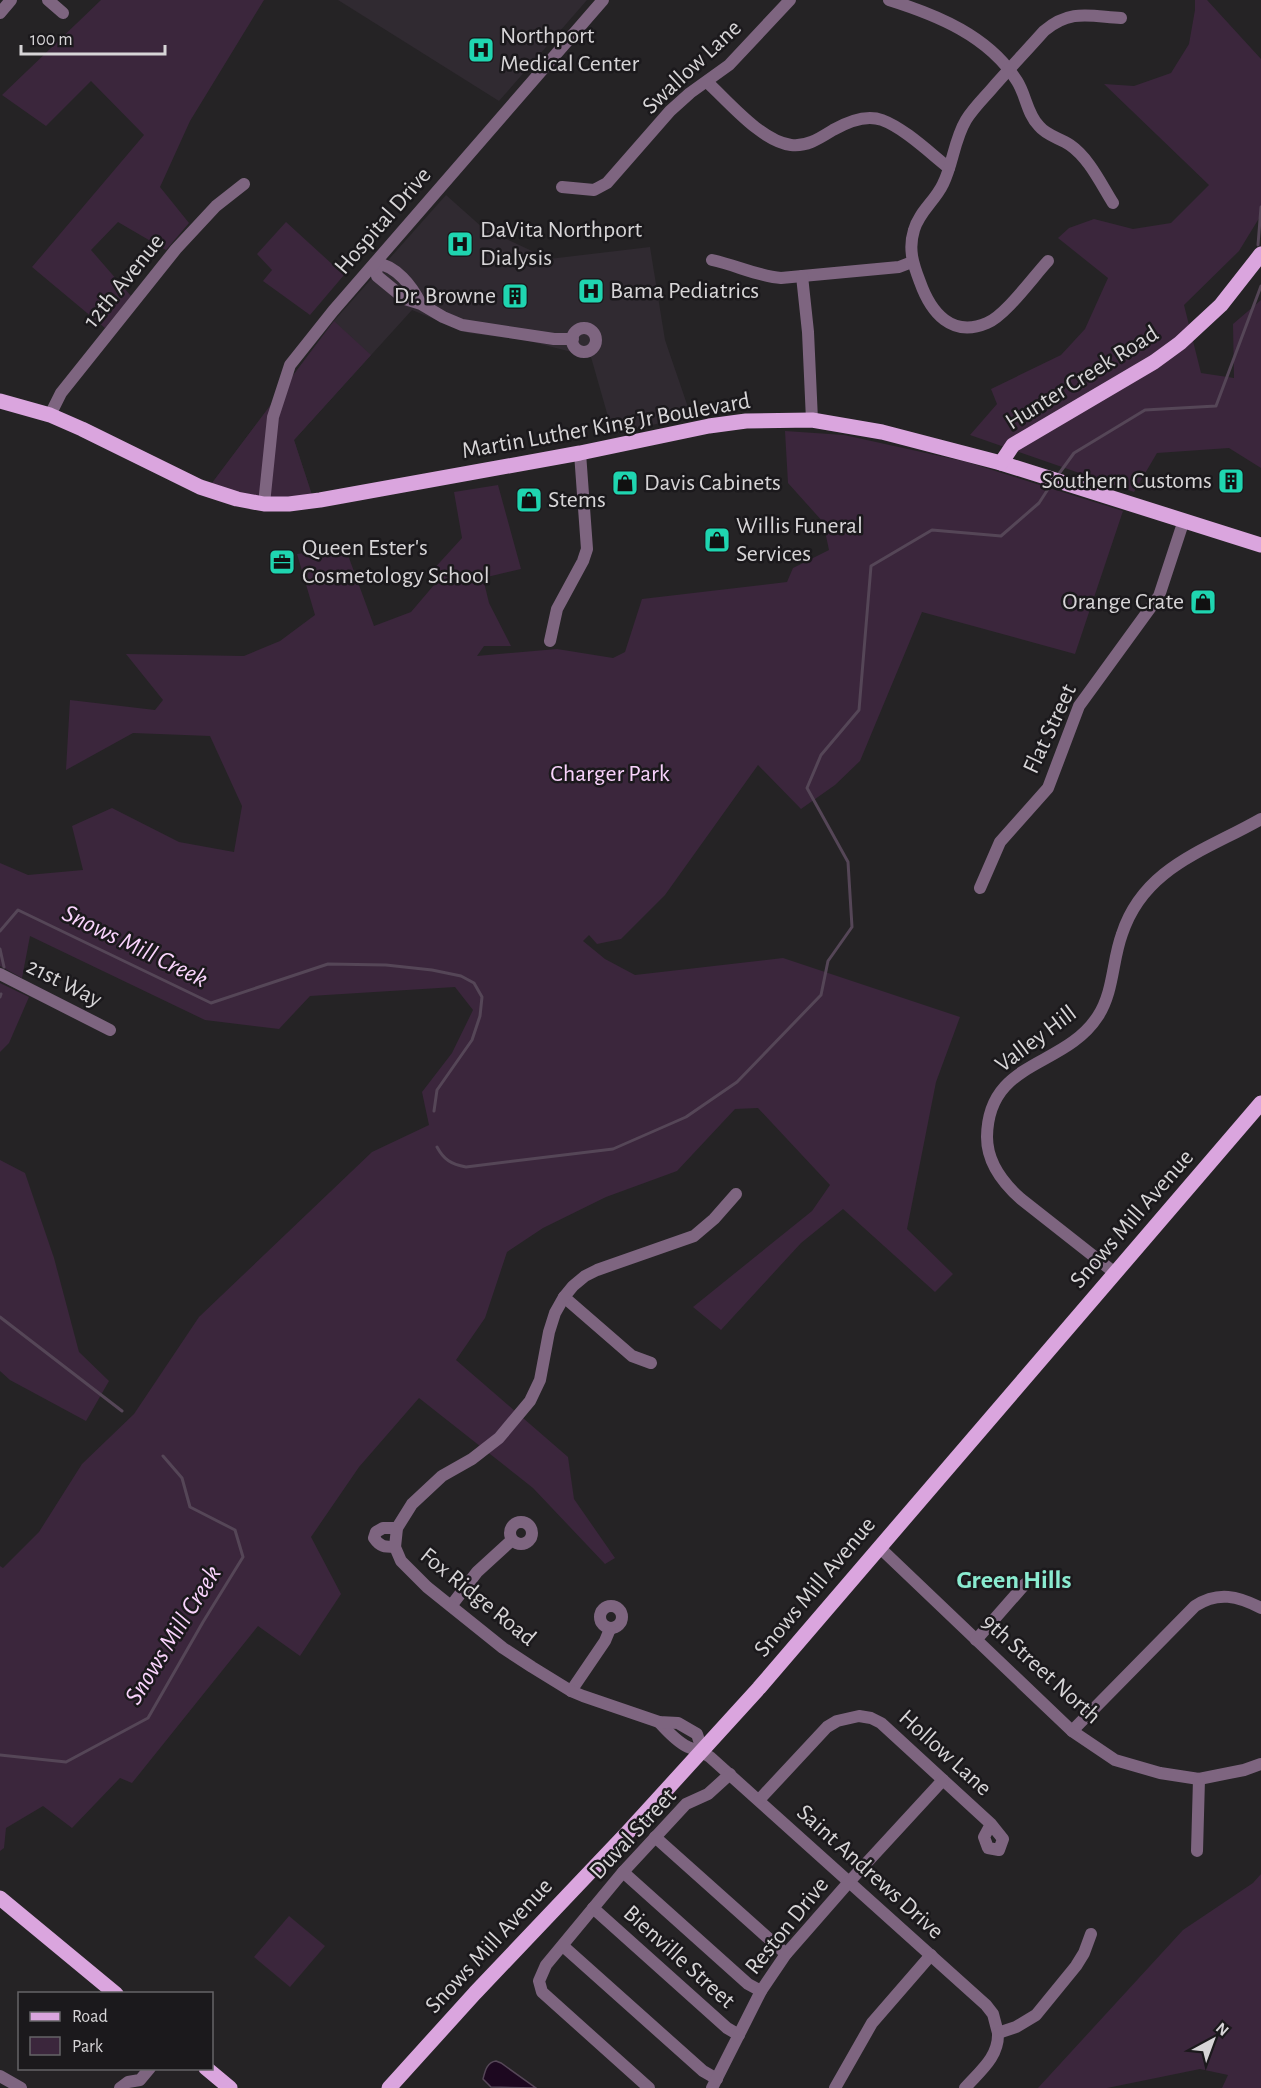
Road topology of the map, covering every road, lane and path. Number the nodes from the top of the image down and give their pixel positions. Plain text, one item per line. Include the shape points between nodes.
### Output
1 (11, 0) edge
2 (48, 0) edge
3 (603, 0) edge
4 (790, 0) edge
5 (889, 0) edge
6 (922, 5) edge
7 (0, 13) edge
8 (63, 13) dead end
9 (1121, 18) dead end
10 (1009, 70) junction
11 (707, 82) junction
12 (949, 168) junction
13 (244, 184) dead end
14 (562, 187) dead end
15 (1113, 203) dead end
16 (1261, 254) edge
17 (712, 261) dead end
18 (1048, 261) dead end
19 (912, 262) junction
20 (375, 263) junction
21 (802, 276) junction
22 (573, 339) dead end
23 (0, 401) edge
24 (50, 415) junction
25 (813, 420) junction
26 (1013, 445) junction
27 (580, 453) junction
28 (967, 454) junction
29 (1001, 463) junction
30 (264, 504) junction
31 (1184, 520) junction
32 (1261, 545) edge
33 (550, 641) dead end
34 (1261, 819) edge
35 (980, 888) dead end
36 (0, 974) edge
37 (110, 1030) dead end
38 (1261, 1103) edge
39 (736, 1194) dead end
40 (1114, 1273) junction
41 (564, 1297) junction
42 (651, 1363) dead end
43 (397, 1528) junction
44 (512, 1539) dead end
45 (395, 1547) junction
46 (879, 1547) junction
47 (1025, 1584) dead end
48 (451, 1606) junction
49 (1261, 1608) edge
50 (610, 1629) dead end
51 (976, 1640) junction
52 (571, 1691) junction
53 (1072, 1731) junction
54 (702, 1750) junction
55 (1261, 1764) edge
56 (730, 1774) junction
57 (1199, 1779) junction
58 (944, 1780) junction
59 (759, 1800) junction
60 (991, 1824) dead end
61 (655, 1837) junction
62 (1197, 1851) dead end
63 (623, 1872) junction
64 (849, 1882) junction
65 (0, 1898) edge
66 (593, 1908) junction
67 (1091, 1934) dead end
68 (563, 1946) junction
69 (786, 1954) junction
70 (931, 1954) junction
71 (761, 1991) junction
72 (114, 1992) edge
73 (998, 2033) junction
74 (739, 2035) junction
75 (131, 2070) edge
76 (148, 2070) edge
77 (208, 2070) edge
78 (0, 2076) edge
79 (714, 2084) edge
80 (124, 2085) edge
81 (21, 2088) edge
82 (230, 2088) edge
83 (389, 2088) edge
84 (649, 2088) edge
85 (835, 2088) edge
86 (965, 2088) edge

1 - 7 street
2 - 8 street
3 - 20 street, Hospital Drive
4 - 11 street, Swallow Lane via 749,45
5 - 6 street
6 - 10 street via 958,26
9 - 10 street via 1077,15 1054,22
10 - 12 street via 966,120
10 - 15 street via 1038,126 1072,146
11 - 12 street via 760,130 780,142 805,145 858,119 870,118 903,132
11 - 14 street, Swallow Lane via 670,111 607,183 594,190
12 - 19 street via 938,195 914,227
13 - 24 street, 12th Avenue via 216,206 176,249 61,393
16 - 26 main road, Hunter Creek Road via 1221,305 1180,343
17 - 21 street via 766,277
18 - 19 street via 1001,314 990,322 964,327 938,316 923,292
19 - 21 street via 899,267
20 - 22 street via 387,264 413,289 421,304 462,325
20 - 30 street, Hospital Drive via 290,364 273,417
21 - 25 street
23 - 24 main road, Martin Luther King Jr Boulevard
24 - 30 main road, Martin Luther King Jr Boulevard via 200,487
25 - 27 main road, Martin Luther King Jr Boulevard via 709,426
25 - 28 main road, Martin Luther King Jr Boulevard via 882,432
26 - 28 main road
26 - 29 main road, Hunter Creek Road
27 - 30 main road, Martin Luther King Jr Boulevard via 320,500
27 - 33 street via 586,549 557,609
28 - 29 main road, Martin Luther King Jr Boulevard
29 - 31 main road, Martin Luther King Jr Boulevard
31 - 32 main road, Martin Luther King Jr Boulevard
31 - 35 street, Flat Street via 1159,596 1079,706 1048,788 1000,842
34 - 40 street, Valley Hill via 1171,867 1153,882 1127,920 1110,988 1097,1017 1064,1049 1008,1082 992,1108 987,1144 1010,1189
36 - 37 street, 21st Way
38 - 40 main road, Snows Mill Avenue
39 - 41 street, Fox Ridge Road via 694,1236 597,1270
40 - 46 main road, Snows Mill Avenue
41 - 42 street via 632,1356
41 - 43 street, Fox Ridge Road via 555,1313 540,1380 530,1401 500,1438 425,1490
43 - 45 street, Fox Ridge Road
43 - 45 street via 383,1528 374,1538 384,1547
44 - 48 street via 477,1572
45 - 48 street, Fox Ridge Road via 401,1561
46 - 51 street, 9th Street North
46 - 54 main road, Snows Mill Avenue
47 - 51 street
48 - 52 street, Fox Ridge Road via 503,1648
49 - 53 street via 1228,1596 1205,1599
50 - 52 street
51 - 53 street, 9th Street North
52 - 54 street, Fox Ridge Road via 659,1722 678,1723 697,1734
53 - 57 street, 9th Street North via 1115,1760
54 - 56 street, Saint Andrews Drive
54 - 83 main road, Snows Mill Avenue
55 - 57 street
56 - 59 street, Saint Andrews Drive
56 - 61 street, Duval Street via 708,1794 686,1804
57 - 62 street
58 - 59 street, Hollow Lane via 881,1723 871,1718 848,1717 827,1727
58 - 60 street, Hollow Lane
58 - 64 street, Reston Drive
59 - 64 street, Saint Andrews Drive
61 - 63 street, Duval Street
61 - 69 street
63 - 66 street, Duval Street
63 - 71 street via 748,1984
64 - 69 street, Reston Drive
64 - 70 street, Saint Andrews Drive
65 - 72 main road
66 - 68 street, Duval Street
66 - 74 street, Bienville Street
67 - 73 street via 1076,1966 1036,2015 1016,2028
68 - 79 street
68 - 84 street, Duval Street via 542,1970 542,1992
69 - 71 street, Reston Drive
70 - 73 street, Saint Andrews Drive via 986,2005
70 - 85 street via 872,2023
71 - 74 street, Reston Drive
73 - 86 street via 994,2054
74 - 79 street, Reston Drive
75 - 80 street
76 - 80 street via 140,2080
77 - 82 main road
78 - 81 street

